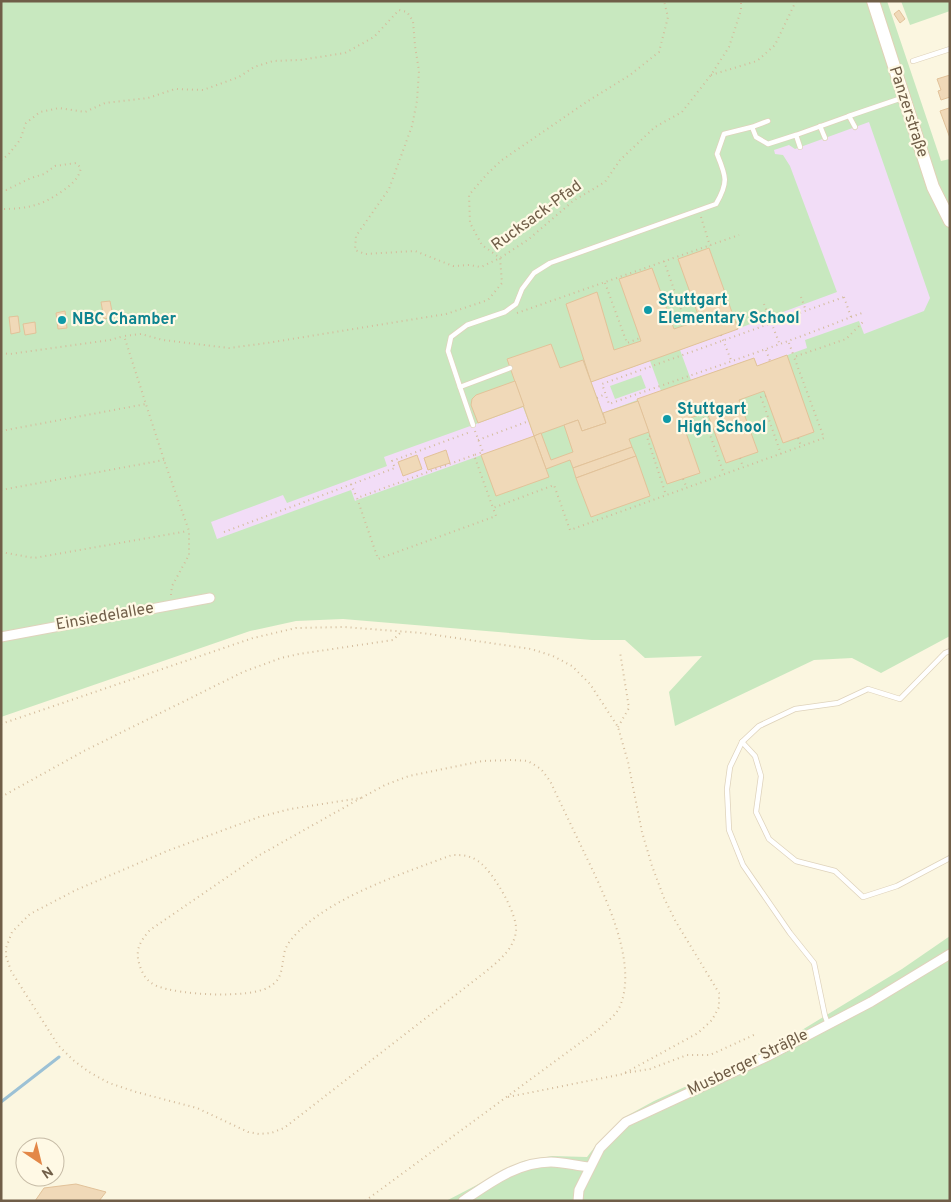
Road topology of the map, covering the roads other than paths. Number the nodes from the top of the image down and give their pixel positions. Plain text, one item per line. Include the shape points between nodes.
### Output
1 (873, 1) edge
2 (950, 49) edge
3 (913, 61) dead end
4 (904, 97) junction
5 (849, 116) junction
6 (768, 121) dead end
7 (752, 126) junction
8 (820, 126) junction
9 (855, 127) dead end
10 (796, 135) junction
11 (825, 138) dead end
12 (800, 147) dead end
13 (950, 221) edge
14 (510, 368) dead end
15 (460, 387) junction
16 (473, 425) road end
17 (210, 598) dead end
18 (1, 637) edge
19 (950, 651) edge
20 (742, 742) junction
21 (950, 858) edge
22 (950, 954) edge
23 (828, 1024) junction
24 (590, 1168) junction
25 (463, 1201) edge
26 (578, 1201) edge

1 - 4 main road, Panzerstraße
2 - 3 lane
4 - 5 lane
4 - 13 main road, Panzerstraße via 933,187
5 - 8 lane
5 - 9 lane
6 - 7 lane
7 - 10 lane via 756,137 768,144
7 - 15 lane via 724,134 717,154 726,177 716,204 550,264 534,273 516,304 505,312 467,325 451,337 448,351
8 - 10 lane
8 - 11 lane
10 - 12 lane
14 - 15 lane
15 - 16 lane
17 - 18 street, Einsiedelallee
19 - 20 lane via 900,699 868,690 838,703 794,709 759,726
20 - 21 lane via 755,756 761,776 756,812 769,839 796,861 835,871 863,897 897,886
20 - 23 lane via 730,767 727,789 729,830 743,865 814,963
22 - 23 street, Musberger Sträßle
23 - 24 street, Musberger Sträßle via 768,1056 626,1122 600,1148
24 - 25 street via 551,1162 525,1166 499,1177
24 - 26 street, Musberger Sträßle via 579,1190

